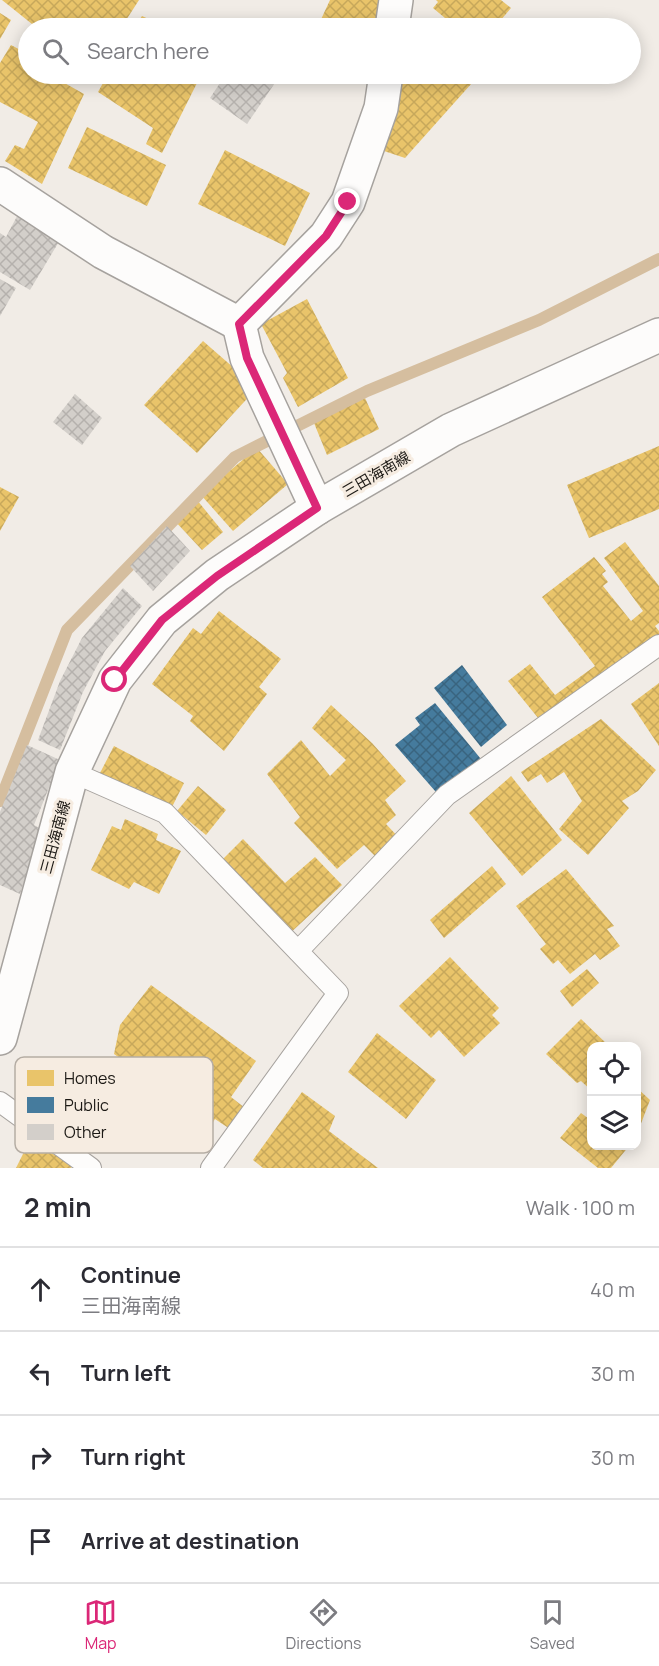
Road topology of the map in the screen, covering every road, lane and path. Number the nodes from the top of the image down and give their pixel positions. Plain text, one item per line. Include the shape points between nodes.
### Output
1 (396, 0) edge
2 (393, 18) edge
3 (385, 84) edge
4 (0, 184) edge
5 (239, 324) junction
6 (659, 334) edge
7 (317, 508) junction
8 (659, 645) edge
9 (72, 772) junction
10 (298, 951) junction
11 (0, 1038) edge
12 (0, 1102) edge
13 (15, 1113) edge
14 (70, 1153) edge
15 (91, 1168) edge
16 (211, 1168) edge

1 - 2 main road
3 - 5 main road via 381,108 348,202 326,236
4 - 5 main road via 104,252
5 - 7 main road via 247,358
6 - 7 main road, 三田海南線 via 451,430
7 - 9 main road, 三田海南線 via 217,576 162,620 115,680
8 - 10 lane via 447,795
9 - 10 lane via 165,813
9 - 11 main road, 三田海南線
10 - 16 lane via 338,993
12 - 13 lane
14 - 15 lane

